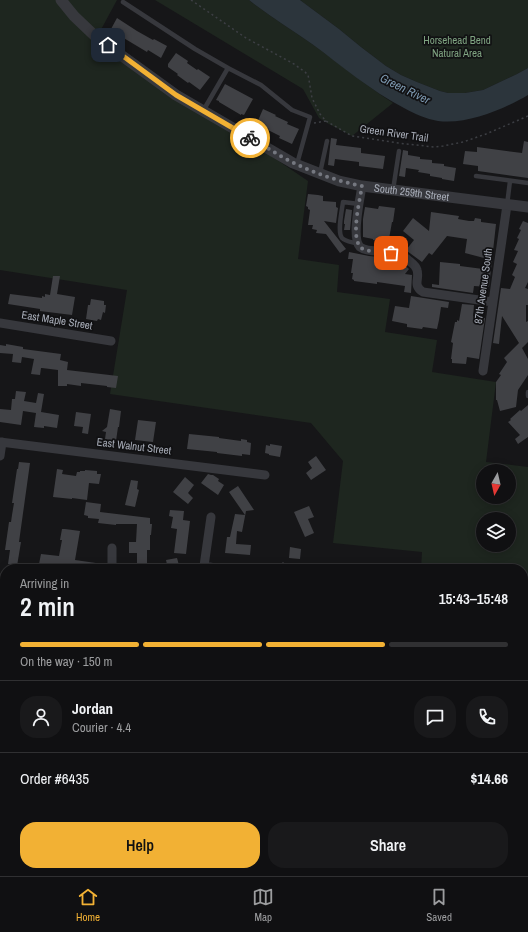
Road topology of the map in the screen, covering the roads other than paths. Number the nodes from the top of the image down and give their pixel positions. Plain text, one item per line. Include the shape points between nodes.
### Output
1 (61, 0) edge
2 (123, 2) dead end
3 (228, 68) junction
4 (204, 111) junction
5 (327, 141) dead end
6 (398, 151) dead end
7 (298, 164) junction
8 (320, 174) junction
9 (476, 176) dead end
10 (510, 181) junction
11 (528, 183) edge
12 (362, 186) junction
13 (394, 190) junction
14 (359, 204) junction
15 (507, 204) junction
16 (528, 207) edge
17 (358, 244) junction
18 (493, 302) junction
19 (0, 323) edge
20 (111, 341) dead end
21 (484, 371) dead end
22 (528, 392) edge
23 (528, 396) edge
24 (1, 442) edge
25 (0, 456) edge
26 (265, 475) dead end
27 (211, 517) dead end
28 (112, 548) dead end
29 (112, 564) edge
30 (204, 564) edge

1 - 4 street, South 259th Street via 96,37 176,95
2 - 3 lane
3 - 4 lane
3 - 7 lane via 260,85 292,110 310,117
4 - 7 street, South 259th Street
5 - 8 lane
6 - 13 lane
7 - 8 street, South 259th Street
8 - 12 street, South 259th Street
9 - 10 lane
10 - 11 lane
10 - 15 lane
12 - 13 street, South 259th Street
12 - 14 street
13 - 15 street, South 259th Street
14 - 17 street via 356,231
14 - 17 lane via 343,202 340,231 342,238
15 - 16 street, South 259th Street
15 - 18 street, 87th Avenue South
17 - 18 street via 369,250 405,257 416,268 417,285 423,292
18 - 21 street, 87th Avenue South
19 - 20 street, East Maple Street
22 - 23 lane
24 - 25 street
24 - 26 street, East Walnut Street
27 - 30 street
28 - 29 street

